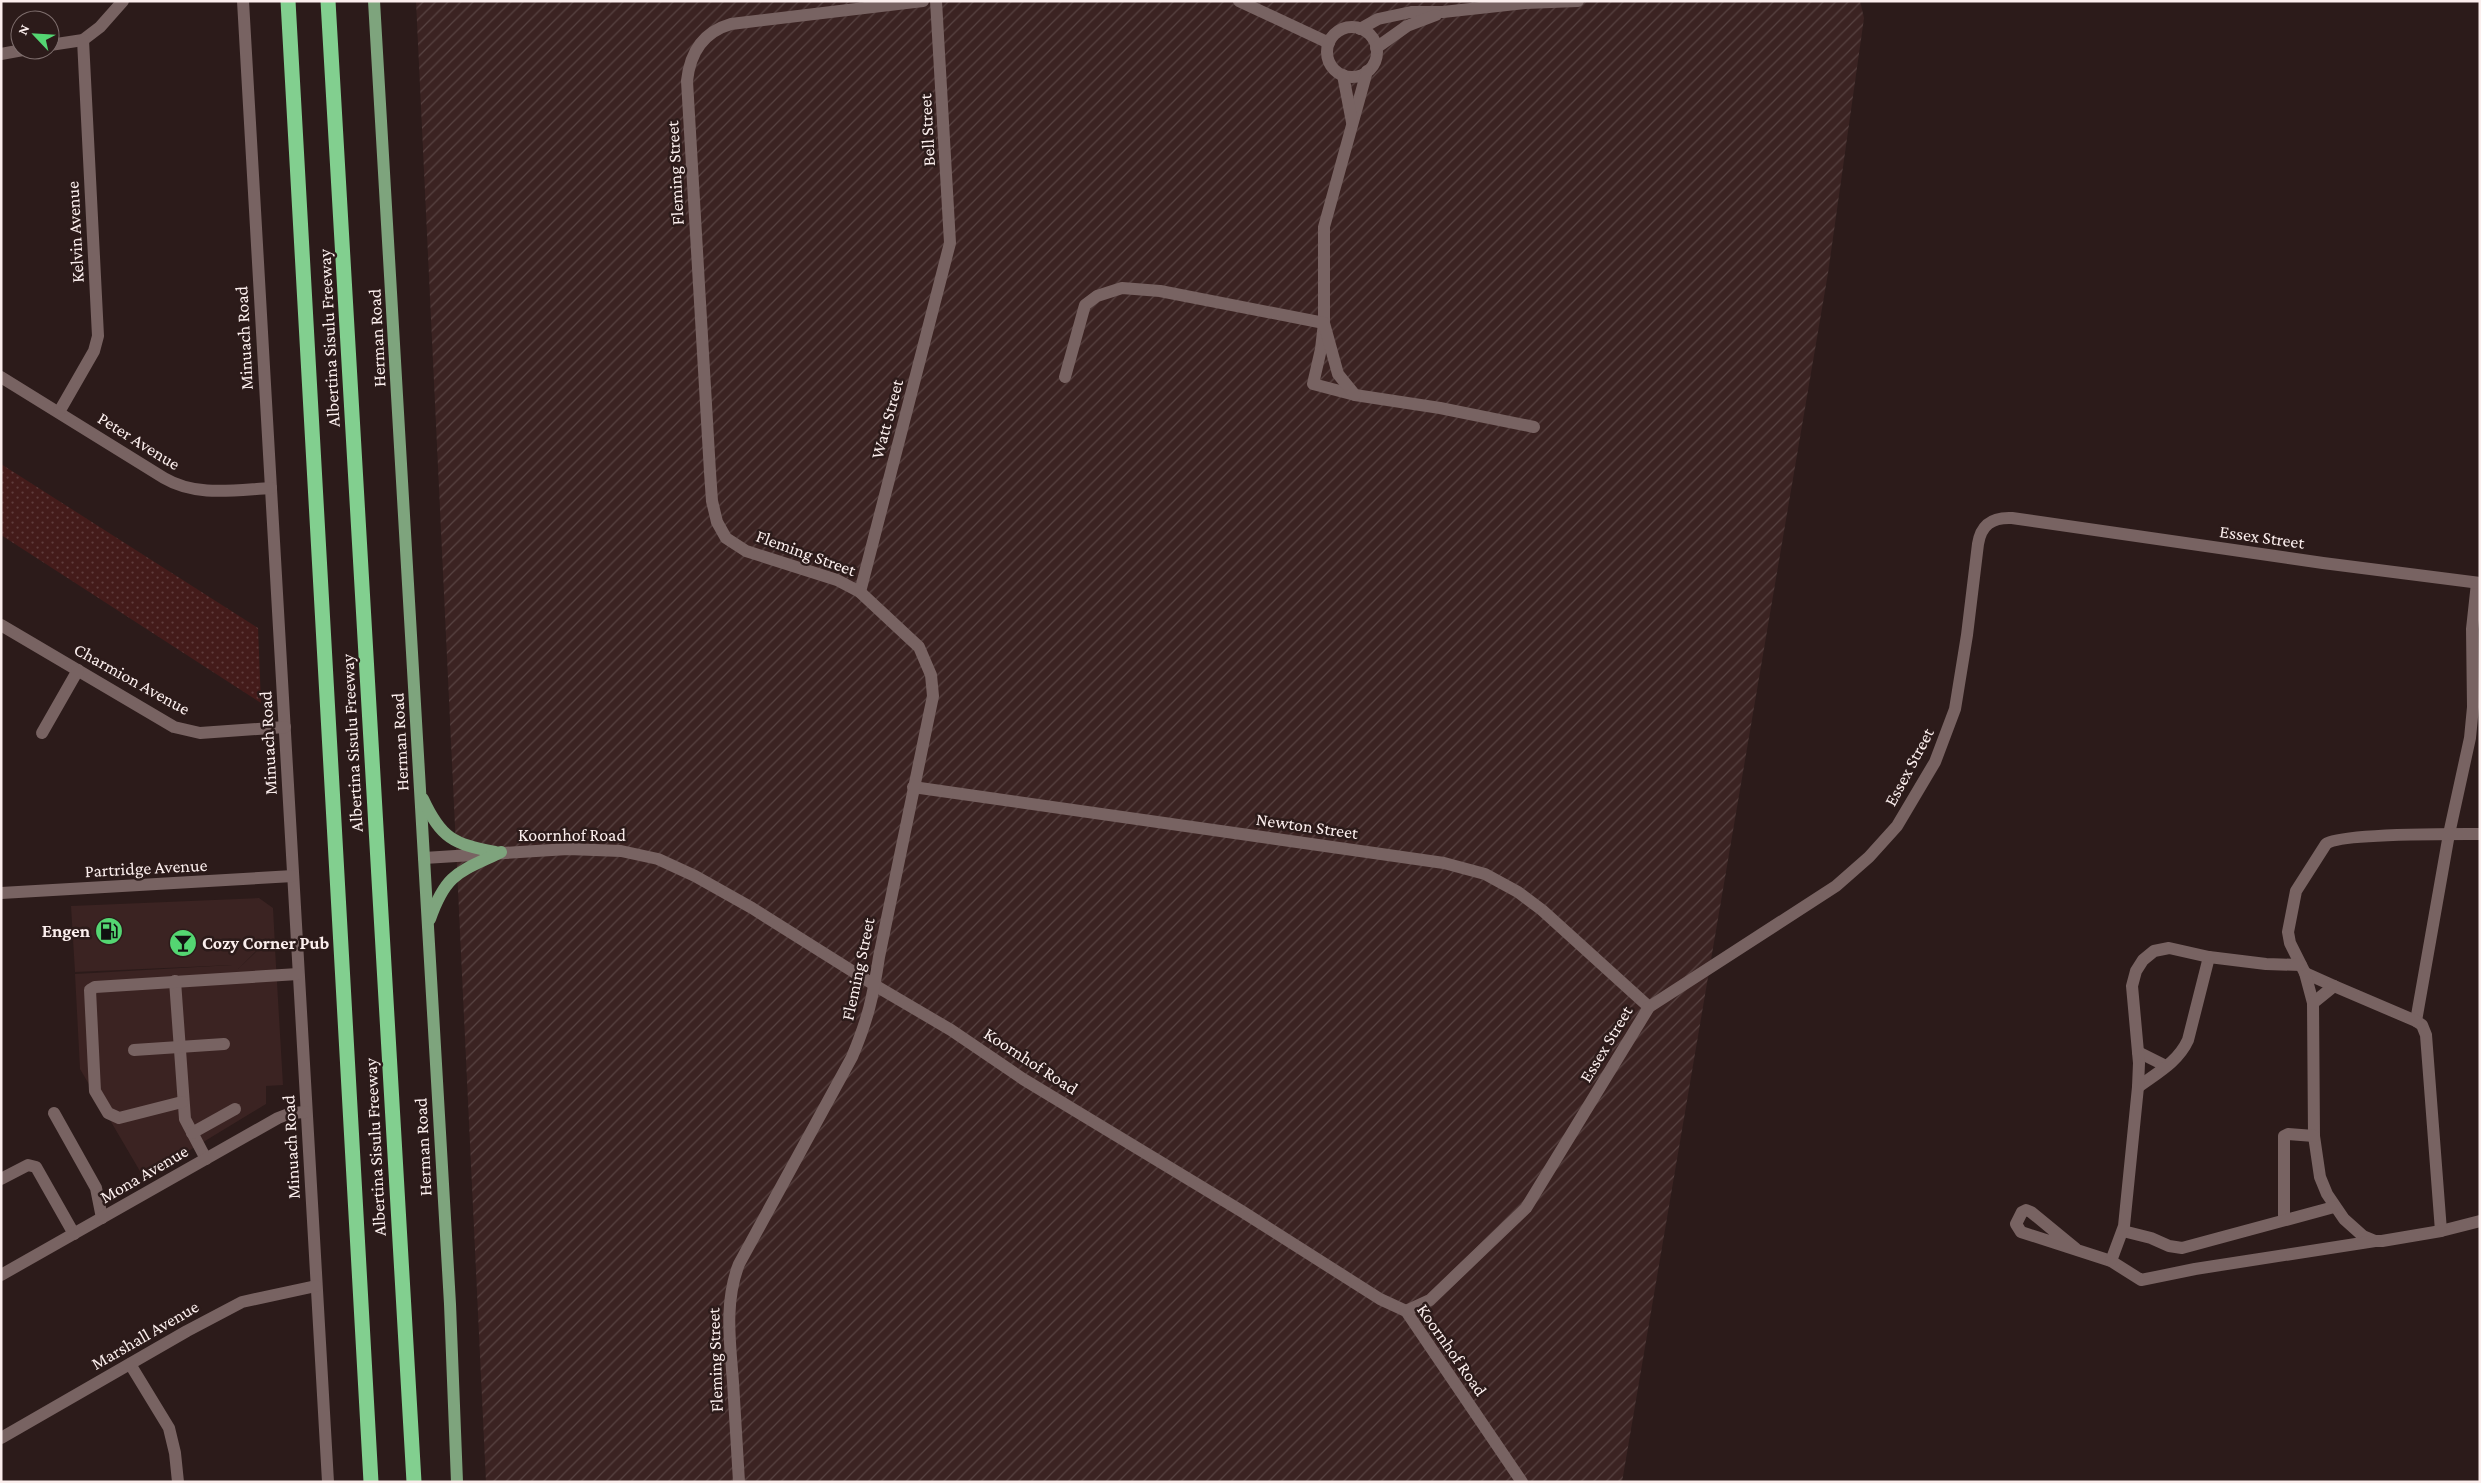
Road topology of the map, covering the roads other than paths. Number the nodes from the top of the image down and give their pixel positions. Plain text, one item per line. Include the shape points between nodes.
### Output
1 (123, 1) edge
2 (243, 1) edge
3 (288, 1) edge
4 (328, 1) edge
5 (374, 1) edge
6 (923, 1) edge
7 (936, 1) edge
8 (1239, 1) edge
9 (1578, 1) edge
10 (1443, 12) junction
11 (1360, 29) junction
12 (83, 40) junction
13 (60, 43) edge
14 (1328, 43) junction
15 (1376, 48) junction
16 (1367, 71) junction
17 (1343, 75) junction
18 (1353, 124) junction
19 (948, 256) joint
20 (1324, 323) junction
21 (1, 377) edge
22 (1065, 377) dead end
23 (1355, 395) junction
24 (59, 412) junction
25 (1534, 427) dead end
26 (270, 488) junction
27 (2479, 583) edge
28 (860, 592) junction
29 (1, 625) edge
30 (78, 670) junction
31 (284, 727) junction
32 (42, 733) dead end
33 (913, 787) junction
34 (420, 792) junction
35 (2449, 834) junction
36 (2480, 834) edge
37 (498, 852) junction
38 (424, 858) junction
39 (293, 876) junction
40 (1, 893) edge
41 (428, 924) junction
42 (2294, 951) junction
43 (2209, 957) junction
44 (2266, 964) junction
45 (2303, 969) junction
46 (298, 974) junction
47 (175, 981) junction
48 (876, 986) junction
49 (2334, 986) junction
50 (2313, 1003) junction
51 (1649, 1007) junction
52 (2416, 1021) junction
53 (224, 1044) dead end
54 (179, 1046) junction
55 (134, 1050) dead end
56 (2138, 1052) junction
57 (2166, 1066) junction
58 (2138, 1087) junction
59 (182, 1102) junction
60 (235, 1109) dead end
61 (306, 1112) junction
62 (54, 1113) dead end
63 (192, 1133) junction
64 (2314, 1136) junction
65 (206, 1160) junction
66 (1, 1179) edge
67 (2334, 1207) junction
68 (102, 1218) junction
69 (2284, 1220) junction
70 (2480, 1221) edge
71 (2123, 1231) junction
72 (2441, 1231) junction
73 (74, 1234) junction
74 (2374, 1242) junction
75 (2076, 1249) dead end
76 (2111, 1261) junction
77 (1, 1276) edge
78 (316, 1286) junction
79 (1406, 1311) junction
80 (130, 1364) junction
81 (1, 1438) edge
82 (178, 1482) edge
83 (328, 1482) edge
84 (371, 1482) edge
85 (414, 1482) edge
86 (457, 1482) edge
87 (739, 1482) edge
88 (1522, 1482) edge

1 - 12 street via 100,27
2 - 26 street, Minuach Road
3 - 84 highway, Albertina Sisulu Freeway
4 - 85 highway, Albertina Sisulu Freeway
5 - 34 main road, Herman Road
6 - 28 street, Fleming Street via 723,26 705,38 695,50 687,80 710,472 717,522 726,538 740,548 837,580
7 - 19 street, Bell Street via 950,236
8 - 14 street
9 - 10 street
10 - 11 street via 1411,12 1378,19
10 - 15 street via 1407,26
11 - 14 street via 1342,29
11 - 15 street via 1371,36
12 - 13 street
12 - 24 street, Kelvin Avenue via 98,336 94,351
14 - 17 street via 1329,62
15 - 16 street via 1375,61
16 - 17 street via 1356,76
16 - 18 street
17 - 18 street
18 - 20 street via 1324,227
19 - 28 street, Watt Street
20 - 22 street via 1160,291 1122,288 1097,296 1085,305
20 - 23 street via 1338,374
20 - 23 street via 1313,384
21 - 24 street, Peter Avenue
23 - 25 street
24 - 26 street, Peter Avenue via 184,488 205,491
26 - 31 street, Minuach Road
27 - 35 street via 2472,629 2471,731
27 - 51 street, Essex Street via 2012,518 1994,519 1979,536 1967,635 1952,718 1935,762 1906,813 1880,846 1836,886
28 - 33 street, Fleming Street via 920,647 928,666 932,703
29 - 30 street, Charmion Avenue
30 - 31 street, Charmion Avenue via 181,729 200,733
30 - 32 street
31 - 39 street, Minuach Road
33 - 48 street, Fleming Street
33 - 51 street, Newton Street via 1444,863 1472,870 1507,885 1542,910
34 - 37 main road via 433,820 446,834 465,845
34 - 38 main road, Herman Road
35 - 36 street
35 - 42 street via 2330,842 2296,891 2288,932
35 - 52 street
37 - 38 street, Koornhof Road
37 - 41 main road via 450,879
37 - 48 street, Koornhof Road via 597,850 639,853 658,859 752,908
38 - 41 main road, Herman Road
39 - 40 street, Partridge Avenue
39 - 46 street, Minuach Road
41 - 86 main road, Herman Road
42 - 44 street
42 - 45 street
43 - 44 street
43 - 56 street via 2169,948 2154,952 2144,960 2136,971 2132,986
43 - 57 street via 2188,1040 2182,1052
44 - 45 street
45 - 49 street
45 - 50 street
46 - 47 street
46 - 61 street, Minuach Road
47 - 54 street
47 - 59 street via 92,988 89,997 96,1094 108,1113 116,1118
48 - 79 street, Koornhof Road via 1244,1212 1380,1300
48 - 87 street, Fleming Street via 866,1024 852,1057 739,1264 733,1281 729,1321
49 - 50 street
49 - 52 street
50 - 64 street
51 - 79 street, Essex Street via 1526,1208 1430,1300
52 - 72 street via 2422,1024 2426,1035
53 - 54 street
54 - 55 street
54 - 59 street
56 - 57 street
56 - 58 street
57 - 58 street
58 - 71 street
59 - 63 street
60 - 63 street
61 - 65 street, Mona Avenue via 291,1112 278,1118
61 - 78 street, Minuach Road
62 - 68 street via 96,1188
63 - 65 street
64 - 67 street via 2320,1177
64 - 69 street via 2284,1136
65 - 68 street, Mona Avenue
66 - 73 street via 28,1165 36,1167
67 - 69 street
67 - 74 street via 2357,1232
68 - 73 street, Mona Avenue
69 - 71 street via 2182,1248
70 - 72 street
71 - 76 street
72 - 74 street
73 - 77 street, Mona Avenue
74 - 76 street via 2195,1269 2145,1281
75 - 76 street
78 - 80 street, Marshall Avenue via 242,1302
78 - 83 street, Minuach Road
79 - 88 street, Koornhof Road
80 - 81 street, Marshall Avenue
80 - 82 street via 169,1428

